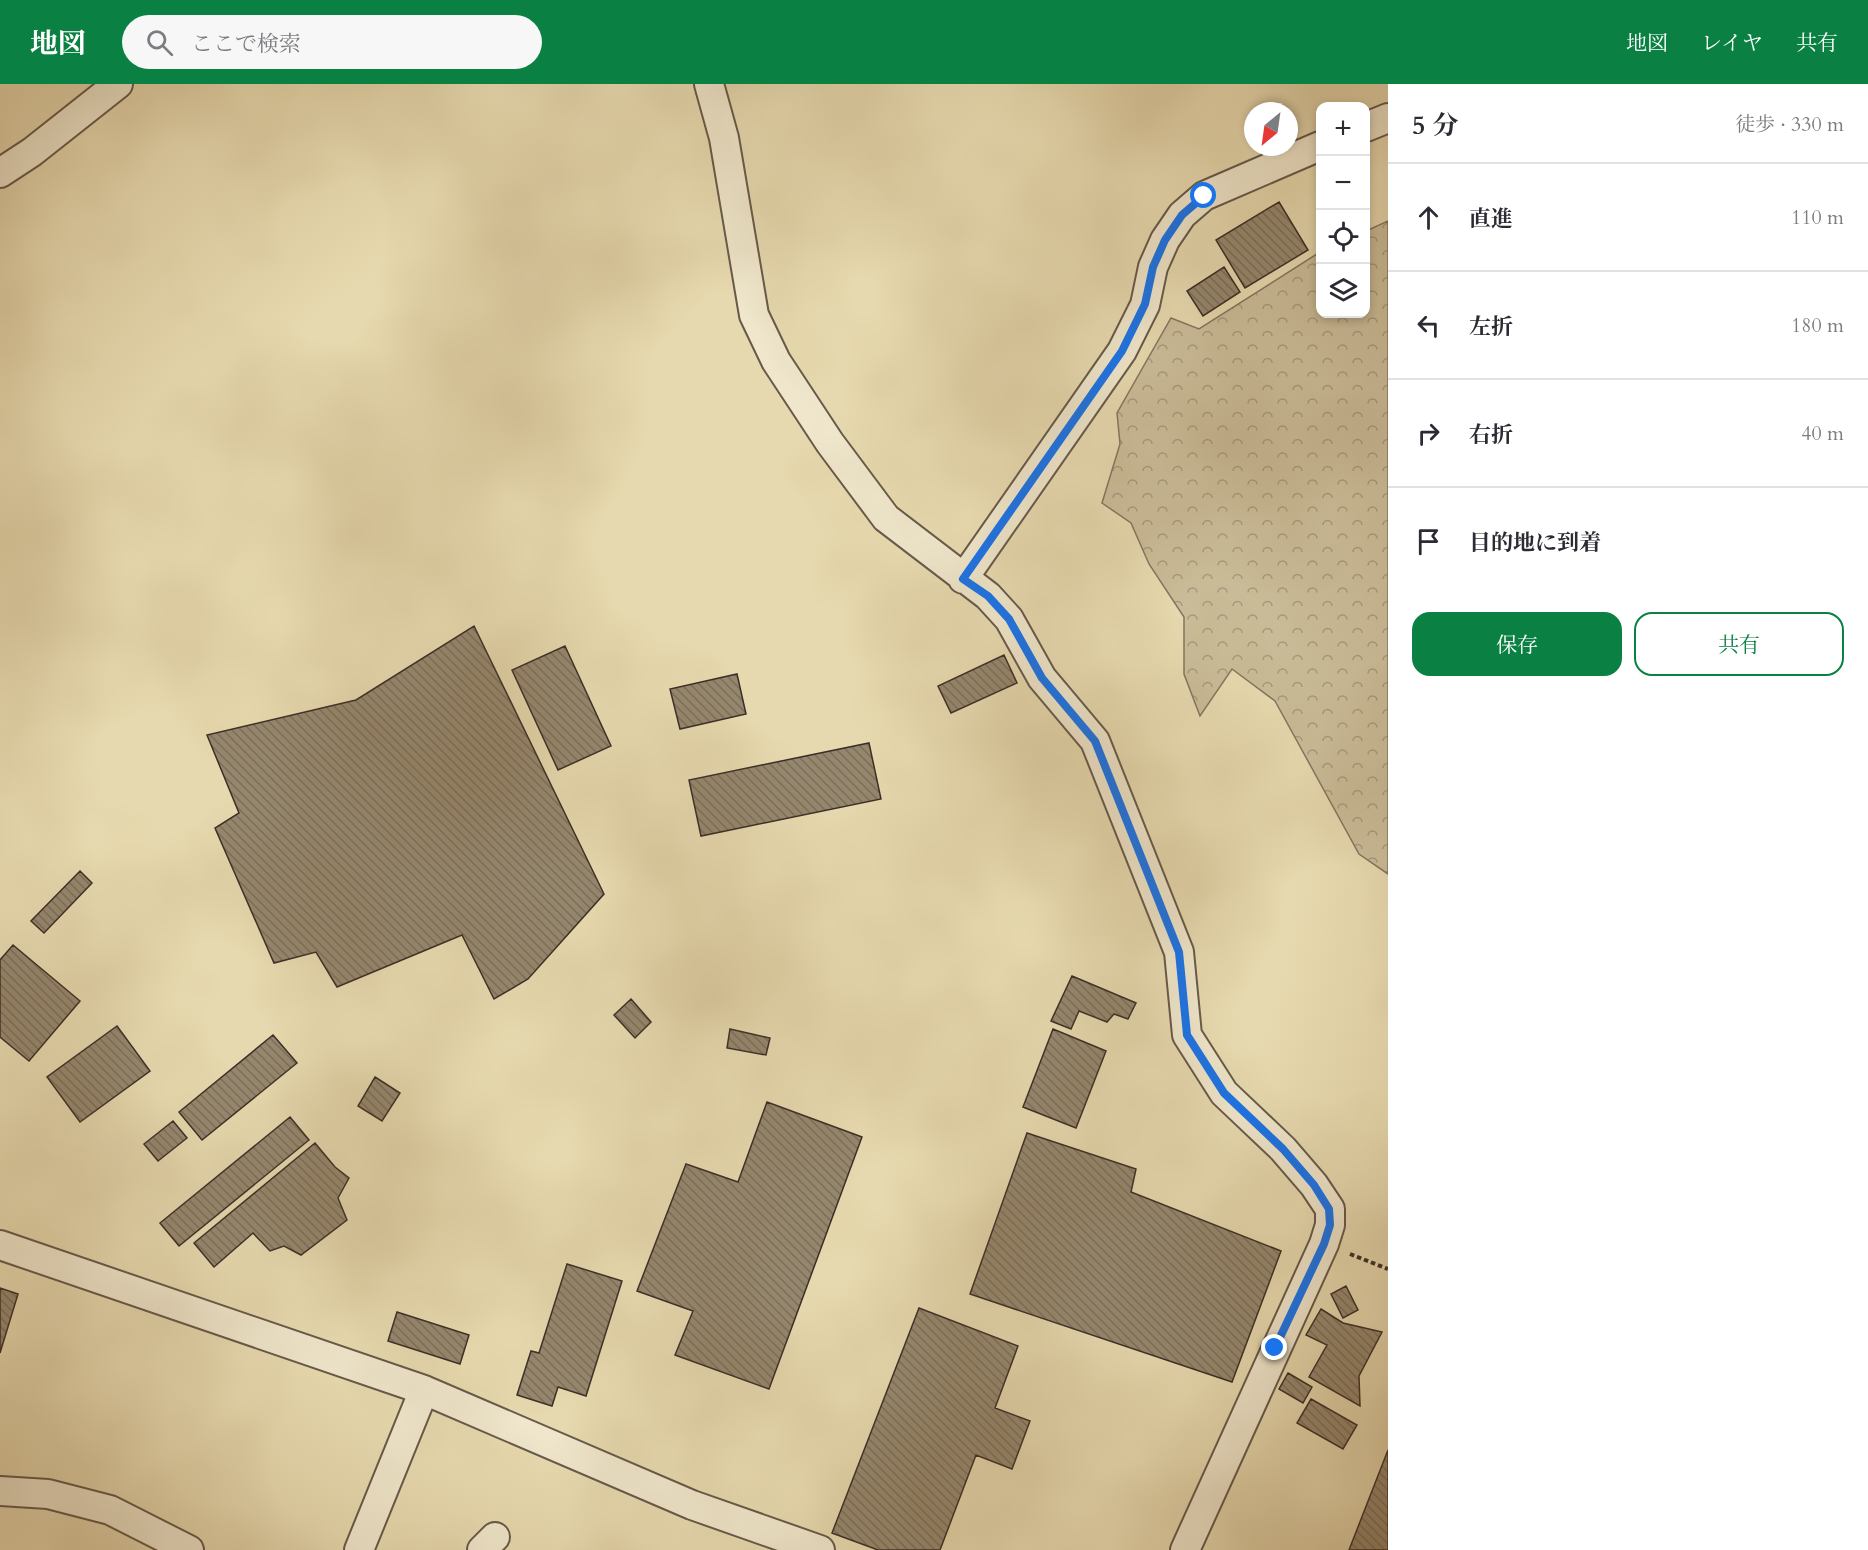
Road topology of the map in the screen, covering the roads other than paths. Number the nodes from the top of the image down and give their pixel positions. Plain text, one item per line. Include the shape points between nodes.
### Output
1 (118, 84) edge
2 (709, 84) edge
3 (1388, 118) edge
4 (1370, 125) edge
5 (1316, 148) edge
6 (0, 173) edge
7 (963, 579) junction
8 (0, 1245) edge
9 (424, 1390) junction
10 (0, 1491) edge
11 (189, 1550) edge
12 (360, 1550) edge
13 (820, 1550) edge
14 (1185, 1550) edge

1 - 6 street
2 - 7 street via 724,138 754,315 776,361 886,518
3 - 4 street
5 - 7 street via 1204,196 1182,215 1153,267 1145,304 1122,351
7 - 14 street via 988,596 1009,619 1042,678 1095,741 1179,952 1187,1035 1224,1093 1283,1149 1329,1209 1330,1225 1324,1244
8 - 9 street
9 - 12 street
9 - 13 street via 692,1505
10 - 11 street via 48,1494 110,1510

